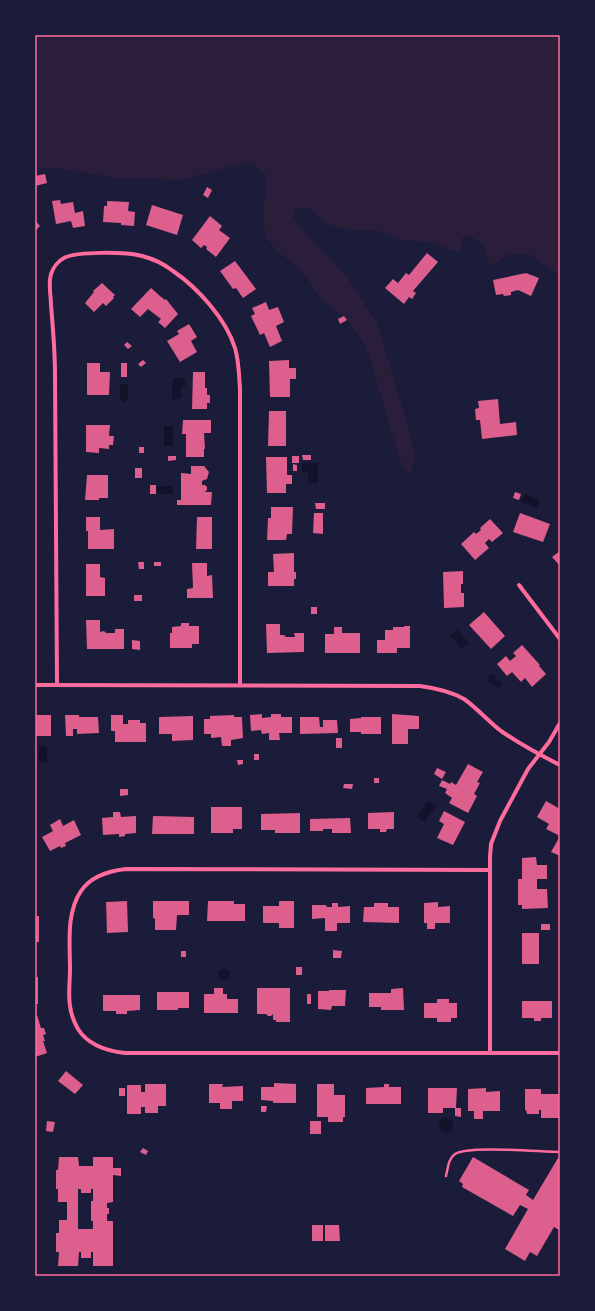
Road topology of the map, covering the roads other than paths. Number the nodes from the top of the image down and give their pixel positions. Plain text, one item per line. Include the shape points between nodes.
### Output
1 (518, 585) dead end
2 (560, 639) edge
3 (35, 685) edge
4 (57, 685) junction
5 (240, 686) junction
6 (560, 724) edge
7 (540, 755) junction
8 (560, 765) edge
9 (490, 870) junction
10 (490, 1053) junction
11 (560, 1053) edge
12 (560, 1152) edge
13 (446, 1176) dead end

1 - 2 street
3 - 4 street
4 - 5 street
4 - 5 street via 55,372 51,274 59,262 71,256 117,252 155,260 183,278 223,323 235,349 240,389
5 - 7 street via 436,688 463,699 501,731
6 - 7 street
7 - 8 street
7 - 9 street via 528,769 494,833
9 - 10 street
9 - 10 street via 117,870 100,875 85,885 76,900 70,927 70,987 71,1013 79,1030 95,1045 116,1052
10 - 11 street
12 - 13 lane via 478,1149 460,1151 449,1161

